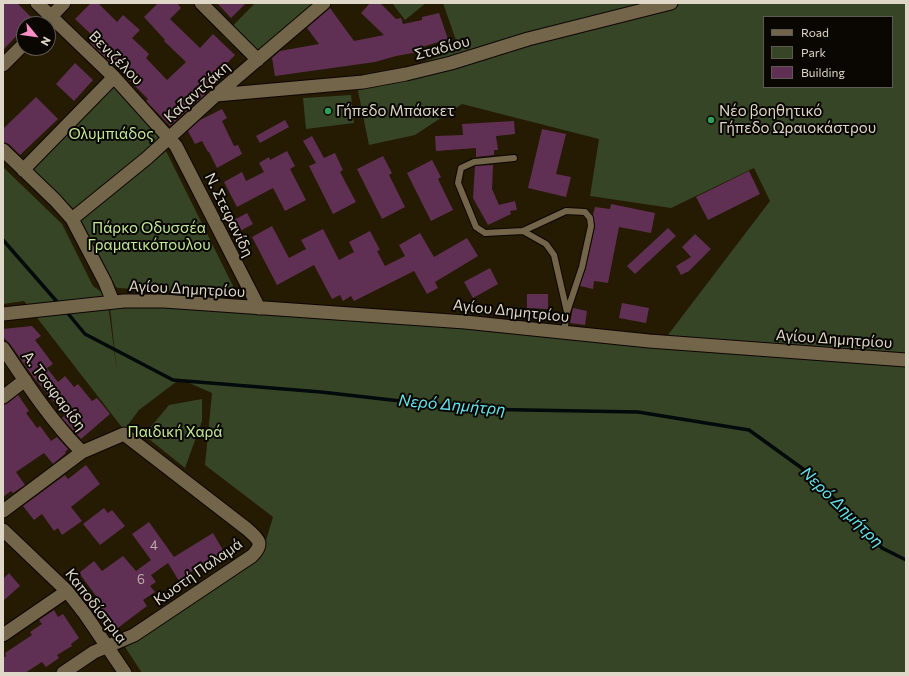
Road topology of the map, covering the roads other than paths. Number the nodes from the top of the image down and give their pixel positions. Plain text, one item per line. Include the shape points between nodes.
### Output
1 (37, 3) edge
2 (64, 3) edge
3 (201, 3) edge
4 (324, 3) edge
5 (671, 3) edge
6 (45, 16) edge
7 (51, 16) edge
8 (56, 28) edge
9 (16, 52) edge
10 (258, 60) junction
11 (3, 65) edge
12 (114, 77) junction
13 (216, 95) junction
14 (170, 138) junction
15 (3, 150) edge
16 (514, 158) dead end
17 (23, 170) junction
18 (72, 219) junction
19 (523, 231) junction
20 (113, 302) junction
21 (259, 308) junction
22 (567, 312) junction
23 (3, 314) edge
24 (564, 333) junction
25 (3, 348) edge
26 (906, 360) edge
27 (25, 380) junction
28 (3, 397) edge
29 (82, 452) junction
30 (3, 511) edge
31 (3, 530) edge
32 (67, 591) junction
33 (3, 635) edge
34 (108, 646) junction
35 (63, 673) edge
36 (125, 673) edge

1 - 6 street, Βενιζέλου
2 - 7 street
3 - 10 street
4 - 10 street, Καζαντζάκη
5 - 13 street, Σταδίου via 528,39 406,74 364,82
8 - 12 street, Βενιζέλου
9 - 11 street
10 - 13 street, Καζαντζάκη
12 - 14 street, Βενιζέλου
12 - 17 street
13 - 14 street, Καζαντζάκη
14 - 18 street, Καζαντζάκη
14 - 21 street, Ν. Στεφανίδη via 182,156
15 - 17 street
16 - 19 lane via 474,162 461,168 458,183 476,227 484,233
17 - 18 street
18 - 20 street
19 - 22 lane via 546,244 554,255
19 - 22 lane via 566,211 585,212 590,218 591,226 582,267
20 - 21 street, Αγίου Δημητρίου via 158,301
20 - 23 street, Αγίου Δημητρίου
21 - 24 street, Αγίου Δημητρίου via 465,322
22 - 24 lane
24 - 26 street, Αγίου Δημητρίου
25 - 27 street, Α. Τσαφαρίδη
27 - 28 street
27 - 29 street, Α. Τσαφαρίδη via 60,428
29 - 30 street
29 - 34 street, Κωστή Παλαμά via 124,434 247,529 258,540 259,547 252,556 134,635
31 - 32 street, Καποδίστρια
32 - 33 street
32 - 34 street, Καποδίστρια
34 - 35 street, Κωστή Παλαμά via 87,656
34 - 36 street, Καποδίστρια

